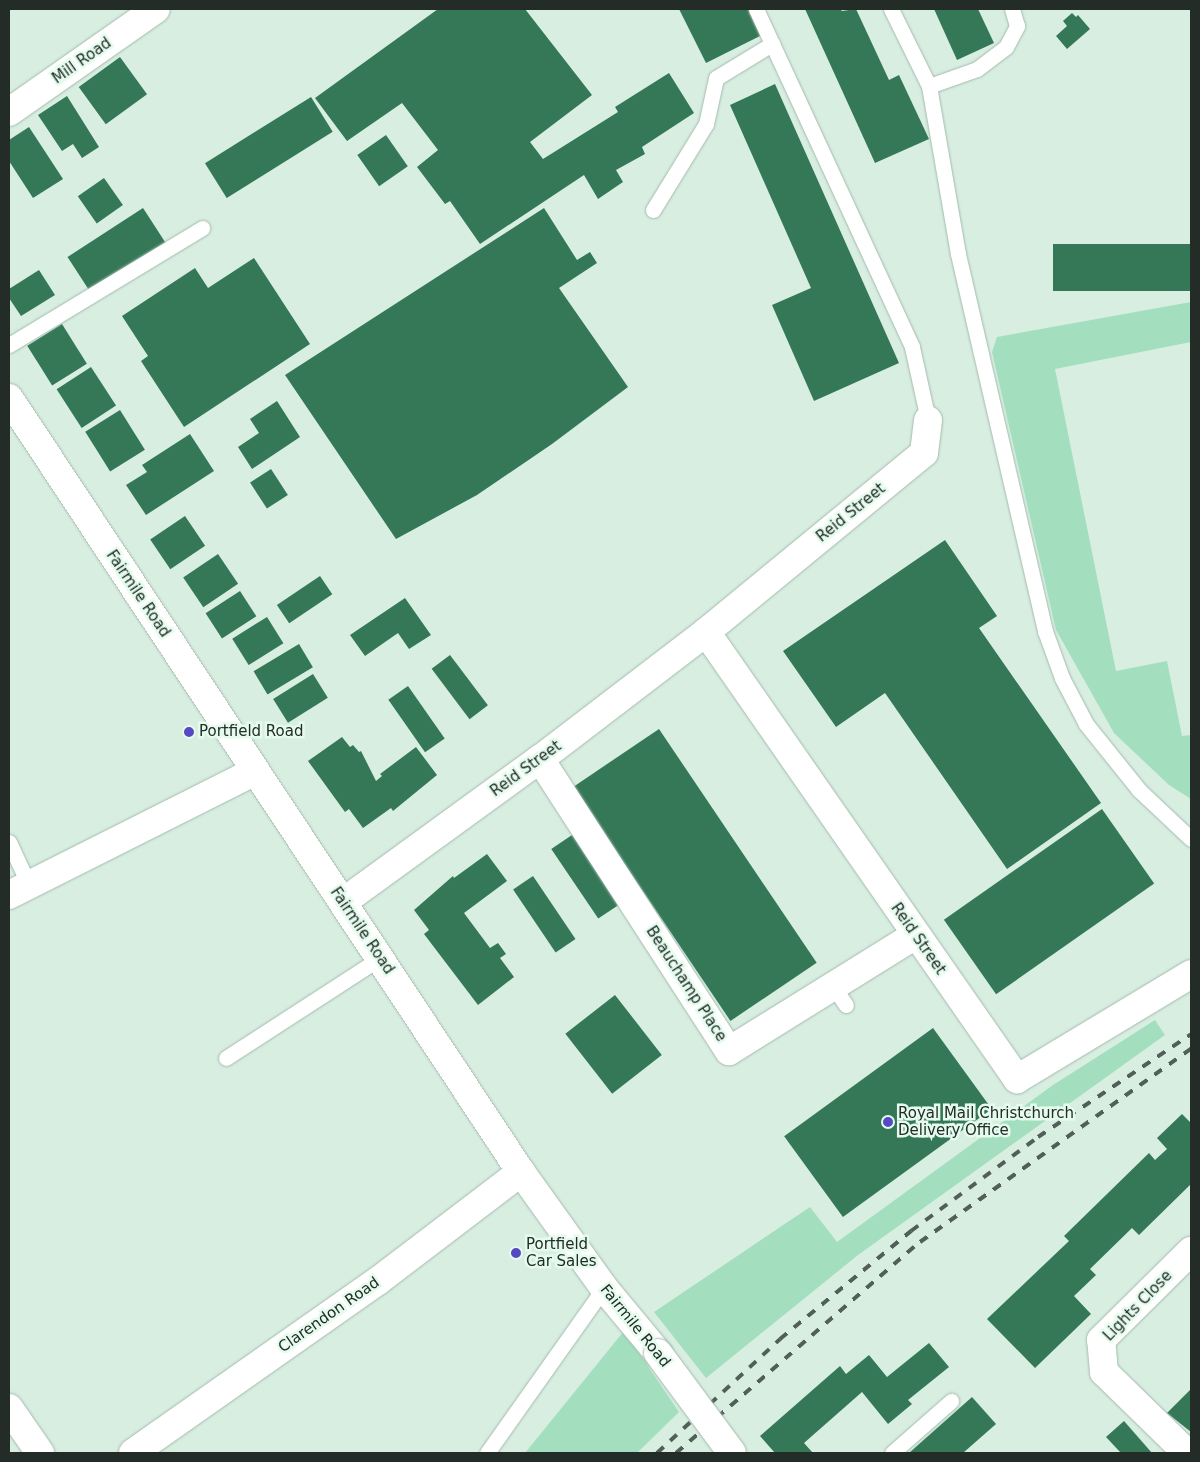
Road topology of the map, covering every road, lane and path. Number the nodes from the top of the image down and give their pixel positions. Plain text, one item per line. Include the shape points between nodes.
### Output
1 (156, 9) edge
2 (756, 9) edge
3 (891, 9) edge
4 (1012, 9) edge
5 (772, 44) junction
6 (930, 86) junction
7 (9, 112) edge
8 (653, 210) dead end
9 (202, 228) dead end
10 (9, 345) edge
11 (9, 398) edge
12 (928, 420) joint
13 (706, 632) junction
14 (540, 759) junction
15 (256, 771) junction
16 (1191, 839) edge
17 (9, 842) edge
18 (19, 890) edge
19 (343, 902) junction
20 (915, 935) junction
21 (380, 958) junction
22 (1191, 974) edge
23 (226, 1058) dead end
24 (521, 1172) junction
25 (1191, 1251) edge
26 (604, 1288) junction
27 (951, 1401) dead end
28 (9, 1408) edge
29 (40, 1453) edge
30 (132, 1453) edge
31 (487, 1453) edge
32 (732, 1453) edge
33 (892, 1453) edge
34 (1187, 1453) edge

1 - 7 street, Mill Road
2 - 5 lane
3 - 6 lane
4 - 6 lane via 1017,26 1006,48 977,69
5 - 8 lane via 716,78 706,124
5 - 12 lane via 912,347
6 - 16 lane via 958,254 1045,631 1062,678 1086,724 1139,790
9 - 10 lane
11 - 15 street, Fairmile Road
12 - 13 street, Reid Street via 924,453
13 - 14 street, Reid Street
13 - 20 street, Reid Street
14 - 19 street, Reid Street
14 - 20 street, Beauchamp Place via 729,1052 840,995
15 - 18 street
15 - 19 street, Fairmile Road
17 - 18 lane
19 - 21 street, Fairmile Road
20 - 22 street, Reid Street via 1018,1079
21 - 23 lane
21 - 24 street, Fairmile Road
24 - 26 street, Fairmile Road
24 - 30 street, Clarendon Road via 378,1281
25 - 34 street, Lights Close via 1102,1340 1104,1372
26 - 31 lane
26 - 32 street, Fairmile Road, bridge via 658,1353
27 - 33 lane
28 - 29 street

